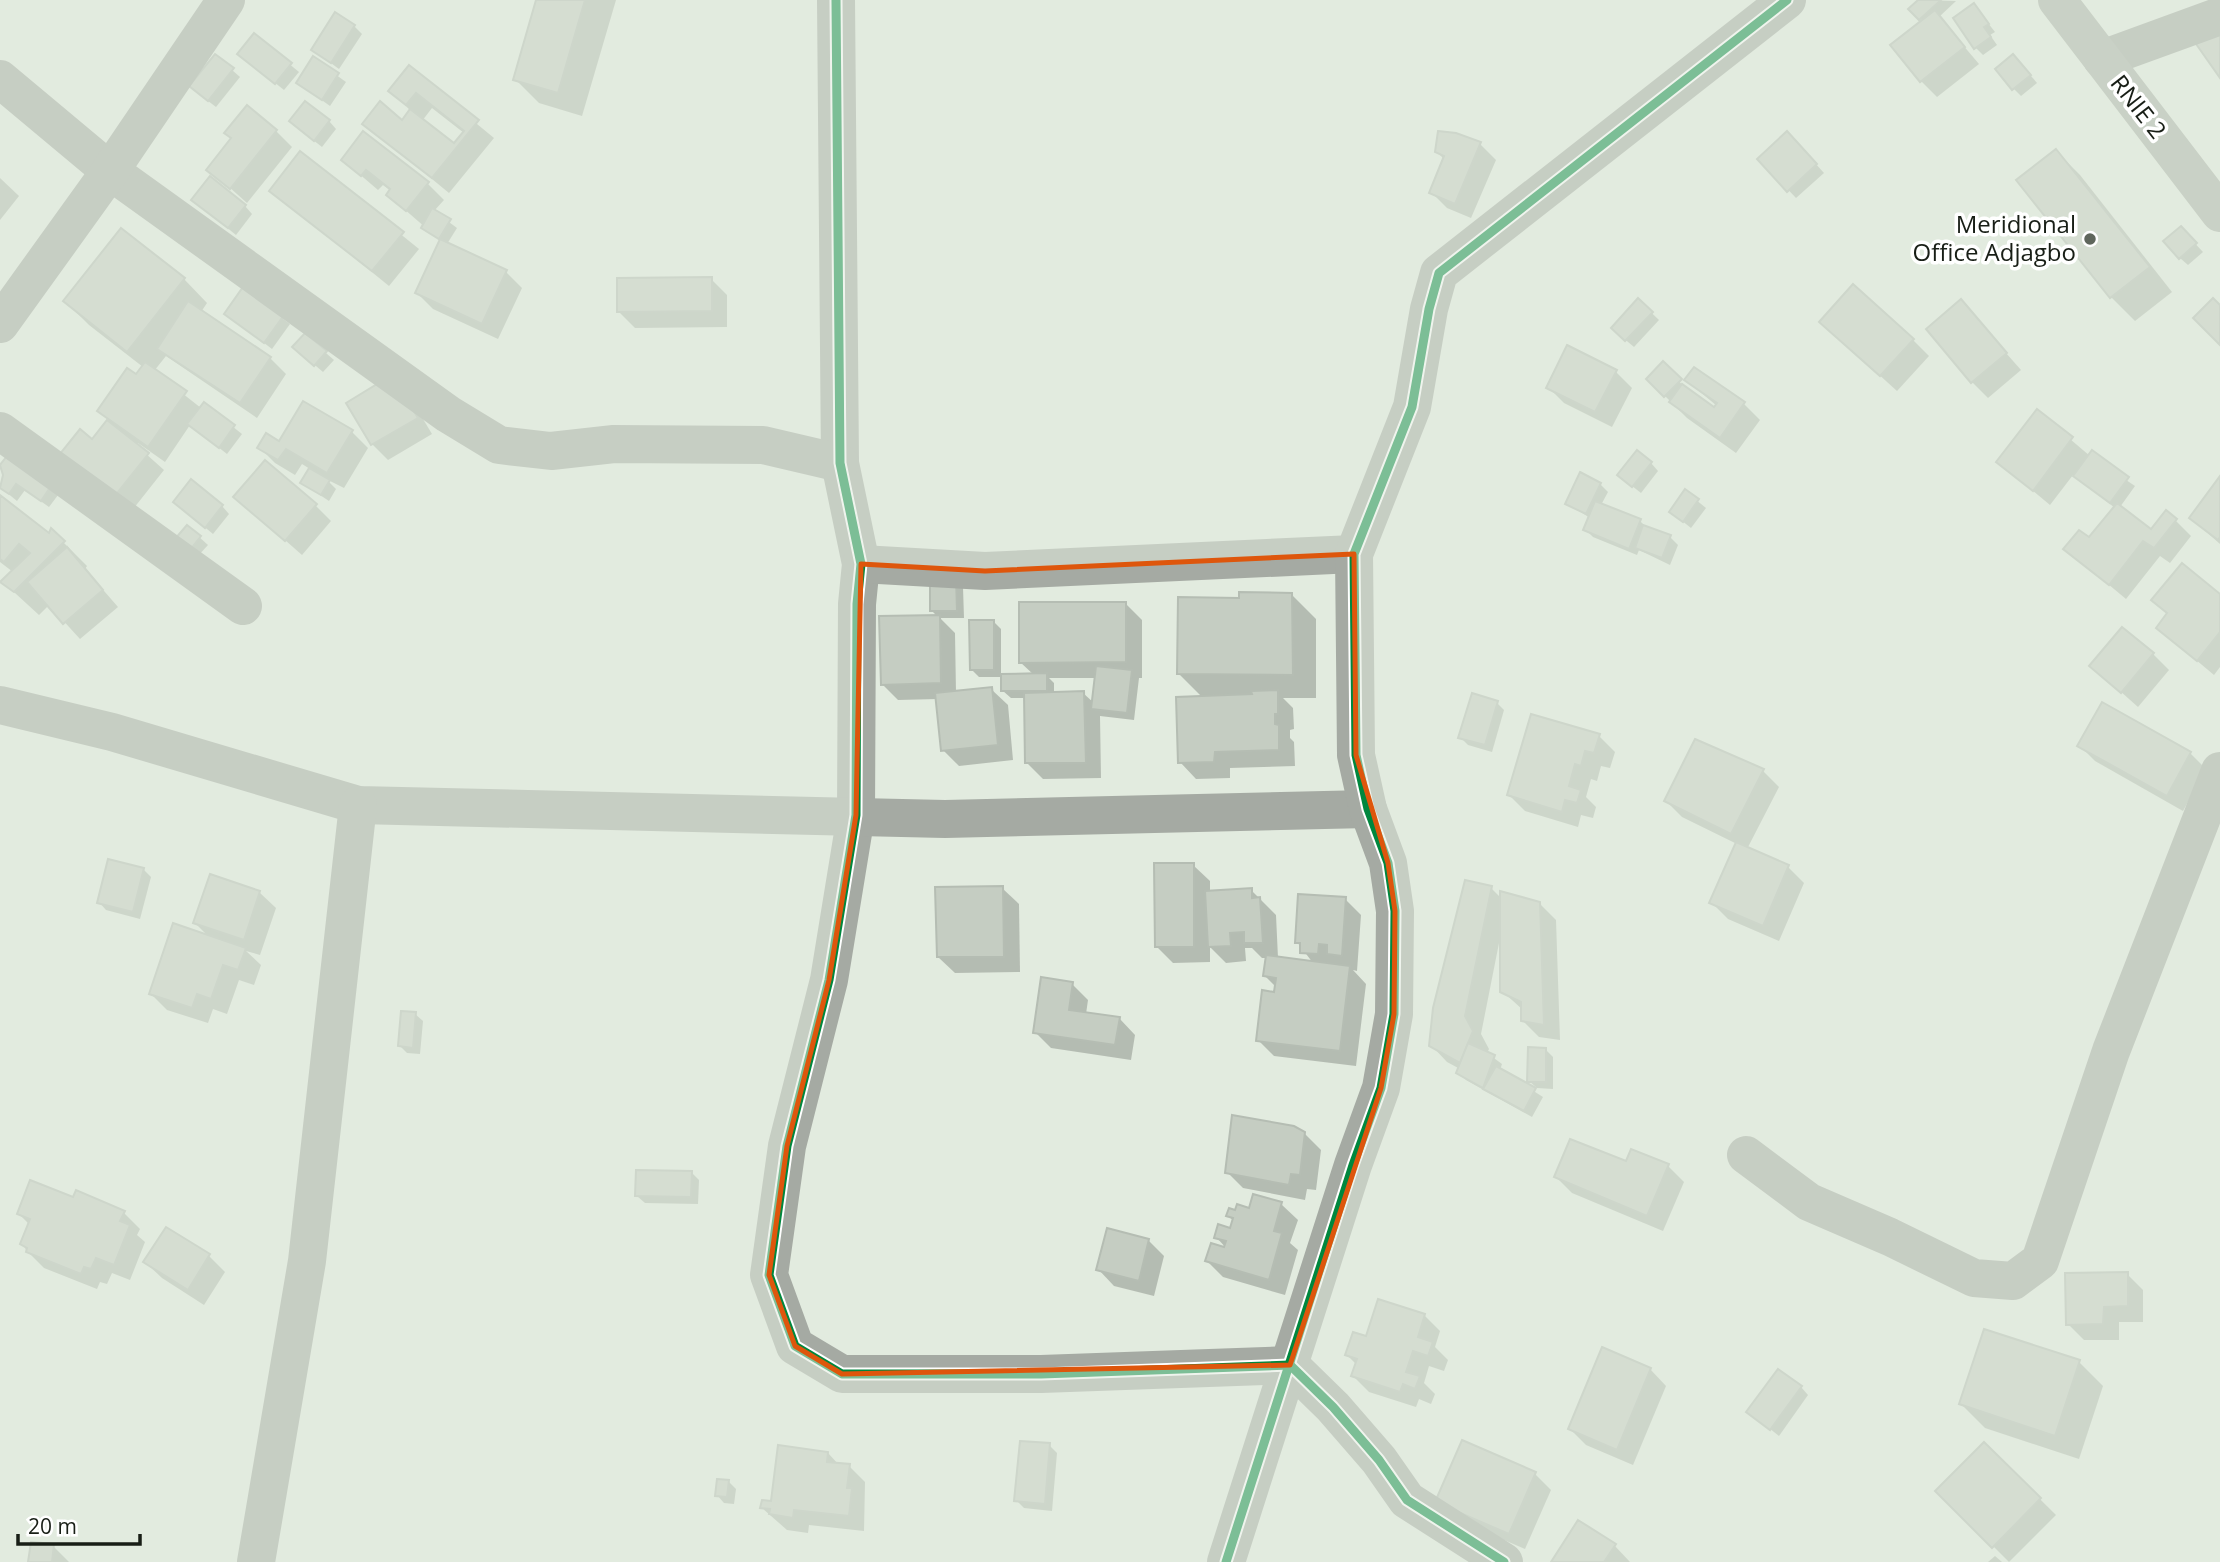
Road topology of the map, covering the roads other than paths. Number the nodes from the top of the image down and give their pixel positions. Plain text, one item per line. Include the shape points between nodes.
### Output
1 (226, 0) edge
2 (836, 0) edge
3 (1787, 0) edge
4 (2057, 0) edge
5 (2220, 16) edge
6 (2102, 59) junction
7 (0, 79) edge
8 (110, 171) junction
9 (2220, 213) edge
10 (0, 324) edge
11 (0, 431) edge
12 (840, 463) junction
13 (1354, 554) junction
14 (861, 564) junction
15 (243, 606) dead end
16 (0, 705) edge
17 (2220, 771) edge
18 (358, 805) junction
19 (1368, 809) junction
20 (856, 815) junction
21 (1746, 1155) dead end
22 (1290, 1365) junction
23 (256, 1562) edge
24 (1226, 1562) edge
25 (1504, 1562) edge

1 - 8 street
2 - 12 street
3 - 13 street via 1440,273 1412,407
4 - 6 highway, RNIE 2 / RNIE 2
5 - 6 street
6 - 9 highway, RNIE 2 / RNIE 2
7 - 8 street
8 - 10 street
8 - 12 street via 499,445 551,451 614,444 763,445
11 - 15 street
12 - 14 street
13 - 14 street via 985,571
13 - 19 street via 1356,755
14 - 20 street
16 - 18 street via 113,732
17 - 21 street via 2111,1051 2040,1261 2013,1281 1974,1278 1809,1202
18 - 20 street
18 - 23 street via 307,1261
19 - 20 street via 945,819
19 - 22 street via 1388,863 1395,911 1394,1014 1381,1088
20 - 22 street via 829,980 787,1146 769,1275 795,1346 842,1374 1041,1374
22 - 24 street
22 - 25 street via 1334,1407 1407,1500

